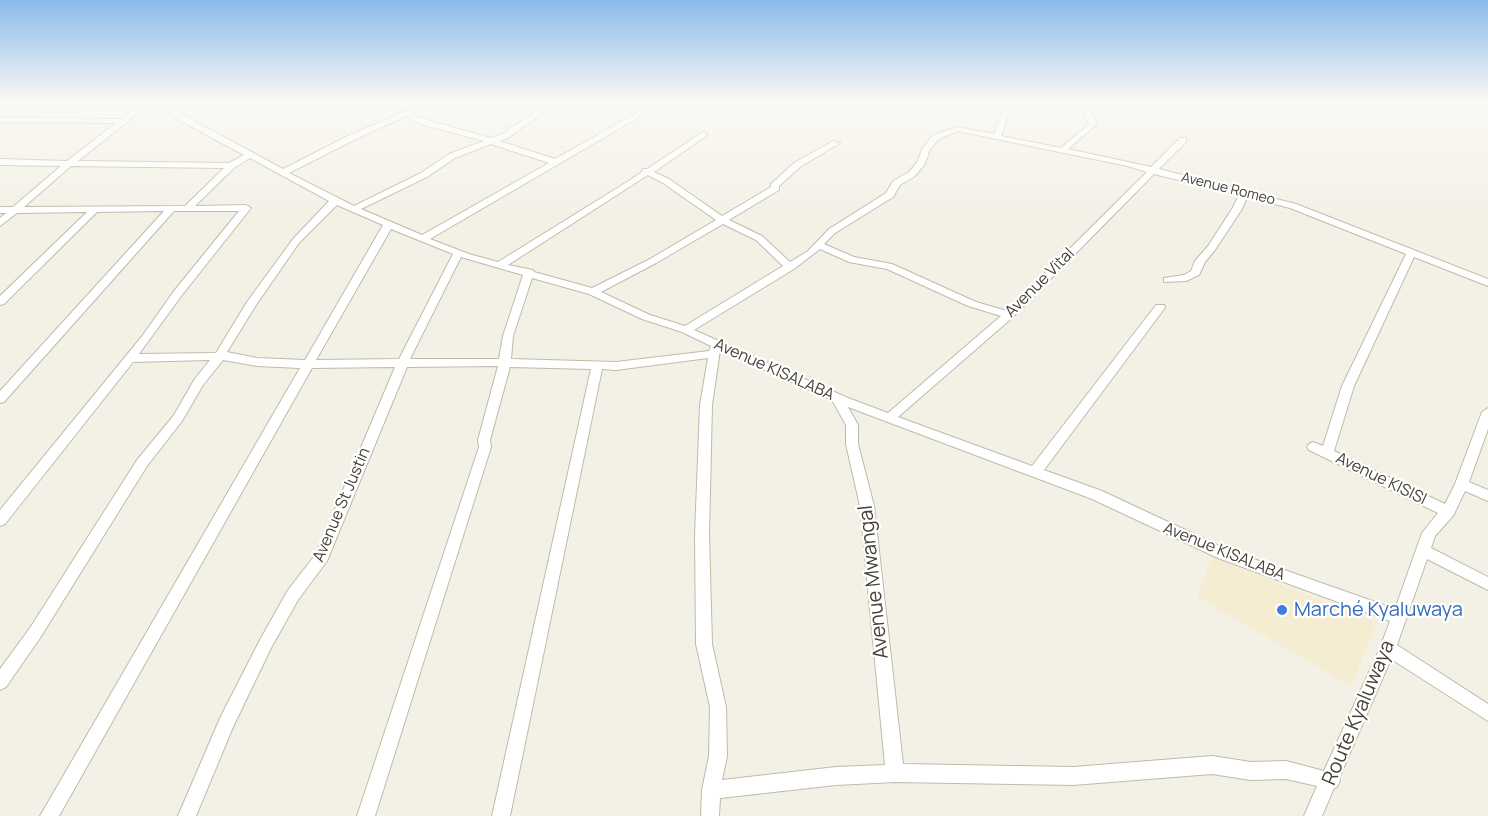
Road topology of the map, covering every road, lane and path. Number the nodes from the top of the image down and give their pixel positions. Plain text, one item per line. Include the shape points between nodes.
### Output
1 (99, 140) edge
2 (224, 140) edge
3 (347, 140) edge
4 (489, 140) edge
5 (594, 140) edge
6 (693, 140) edge
7 (933, 140) edge
8 (1016, 140) edge
9 (1075, 140) edge
10 (1183, 140) dead end
11 (492, 141) junction
12 (836, 143) dead end
13 (1063, 150) junction
14 (251, 154) junction
15 (0, 162) edge
16 (555, 162) junction
17 (68, 164) junction
18 (231, 166) junction
19 (1151, 170) junction
20 (646, 171) junction
21 (284, 172) junction
22 (1244, 194) junction
23 (334, 201) junction
24 (171, 209) junction
25 (187, 209) junction
26 (354, 209) junction
27 (0, 210) edge
28 (14, 210) junction
29 (94, 210) junction
30 (723, 220) junction
31 (0, 223) edge
32 (388, 225) junction
33 (422, 239) junction
34 (820, 246) junction
35 (1412, 252) junction
36 (458, 253) junction
37 (502, 264) junction
38 (790, 267) junction
39 (529, 272) junction
40 (1167, 280) dead end
41 (1488, 284) edge
42 (593, 292) junction
43 (0, 302) edge
44 (1160, 308) dead end
45 (1009, 315) junction
46 (686, 330) junction
47 (715, 349) junction
48 (130, 357) junction
49 (219, 357) junction
50 (403, 362) junction
51 (505, 362) junction
52 (308, 363) junction
53 (598, 366) junction
54 (836, 397) junction
55 (0, 399) edge
56 (1488, 412) edge
57 (888, 418) junction
58 (1486, 428) edge
59 (1313, 447) dead end
60 (1327, 453) junction
61 (1035, 472) junction
62 (1462, 484) junction
63 (1488, 496) edge
64 (1448, 512) junction
65 (0, 520) edge
66 (1422, 549) junction
67 (1488, 584) edge
68 (1399, 617) junction
69 (1389, 648) junction
70 (0, 682) edge
71 (1488, 713) edge
72 (895, 772) junction
73 (1331, 781) junction
74 (711, 790) junction
75 (50, 816) edge
76 (187, 816) edge
77 (366, 816) edge
78 (501, 816) edge
79 (710, 816) edge
80 (1313, 816) edge

1 - 17 street
2 - 14 street, Avenue KISALABA
3 - 21 street
4 - 11 street
5 - 16 street
6 - 20 street
7 - 34 street, Avenue Romeo via 922,162 912,174 896,183 890,195 832,231
8 - 13 street, Avenue Romeo
9 - 13 street
10 - 19 street, Avenue Vital
11 - 16 street
11 - 26 street via 452,156 424,175
12 - 30 street via 797,165 776,188
13 - 19 street, Avenue Romeo
14 - 18 street
14 - 21 street, Avenue KISALABA
15 - 17 street
16 - 33 street
17 - 18 street
17 - 28 street
18 - 25 street
19 - 22 street, Avenue Romeo
19 - 45 street, Avenue Vital
20 - 30 street
20 - 37 street
21 - 23 street, Avenue KISALABA
22 - 35 street, Avenue Romeo via 1304,209
22 - 40 street via 1195,273
23 - 26 street, Avenue KISALABA
23 - 49 street via 296,241
24 - 25 street
24 - 29 street
24 - 55 street
25 - 48 street via 246,208
26 - 32 street, Avenue KISALABA
27 - 28 street
28 - 29 street
28 - 31 street
29 - 43 street
30 - 38 street via 759,238
30 - 42 street
32 - 33 street, Avenue KISALABA
32 - 52 street
33 - 36 street, Avenue KISALABA
34 - 38 street
34 - 45 street via 852,260 889,266 972,304
35 - 41 street, Avenue Romeo
35 - 60 street via 1348,386
36 - 37 street, Avenue KISALABA
36 - 50 street, Avenue St Justin
37 - 39 street, Avenue KISALABA
38 - 46 street
39 - 42 street, Avenue KISALABA
39 - 51 street via 516,307
42 - 46 street, Avenue KISALABA
44 - 61 street
45 - 57 street, Avenue Vital
46 - 47 street, Avenue KISALABA
47 - 53 street via 639,365
47 - 54 street, Avenue KISALABA
47 - 74 street via 706,405 702,535 704,644 718,707 718,756
48 - 49 street
48 - 65 street
49 - 52 street
49 - 70 street via 142,463
50 - 51 street
50 - 52 street
50 - 76 street, Avenue St Justin via 322,557 293,595 266,644
51 - 53 street
51 - 77 street via 485,447
52 - 75 street
53 - 78 street
54 - 57 street, Avenue KISALABA
54 - 72 street, Avenue Mwangal via 852,425 852,444 867,506
56 - 58 street, Route Kyaluwaya
57 - 61 street, Avenue KISALABA
58 - 62 street, Route Kyaluwaya
59 - 60 street, Avenue KISISI
60 - 64 street, Avenue KISISI
61 - 68 street, Avenue KISALABA via 1097,495 1223,554
62 - 63 street
62 - 64 street, Route Kyaluwaya
64 - 66 street, Route Kyaluwaya via 1429,533
66 - 67 street
66 - 68 street, Route Kyaluwaya
68 - 69 street, Route Kyaluwaya
69 - 71 street
69 - 73 street, Route Kyaluwaya
72 - 73 street via 1073,777 1212,765 1251,771 1286,770
72 - 74 street
73 - 80 street, Route Kyaluwaya
74 - 79 street

